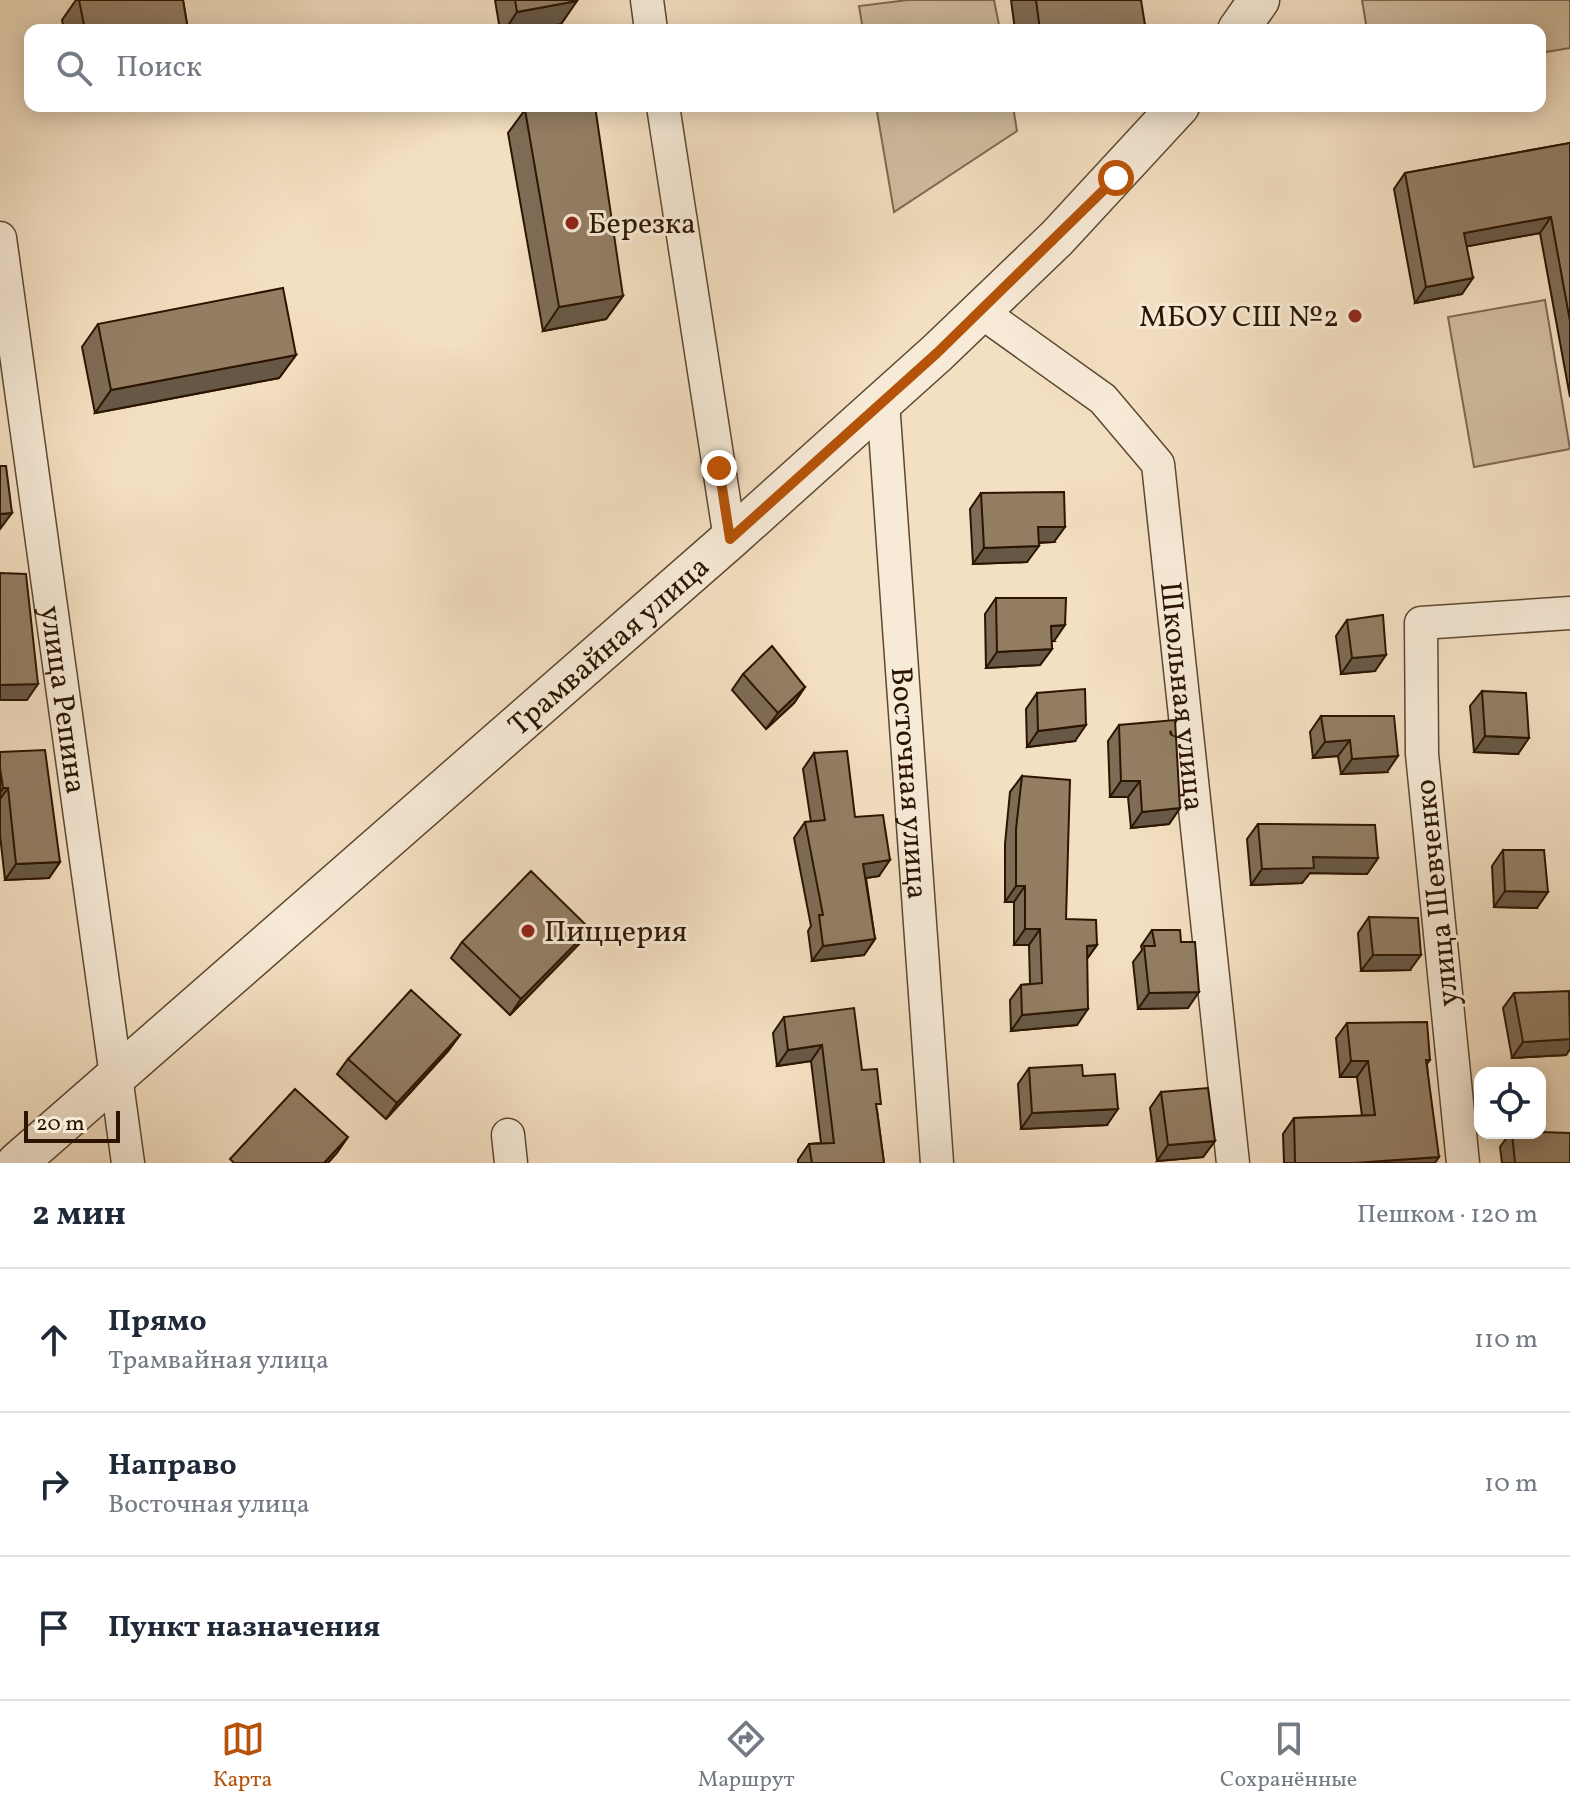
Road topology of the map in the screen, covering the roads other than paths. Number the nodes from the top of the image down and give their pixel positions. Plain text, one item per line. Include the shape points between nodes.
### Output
1 (647, 0) edge
2 (650, 24) edge
3 (664, 112) edge
4 (1174, 112) edge
5 (0, 238) edge
6 (980, 311) junction
7 (883, 402) junction
8 (730, 539) junction
9 (1570, 613) edge
10 (115, 1075) junction
11 (17, 1163) edge
12 (128, 1163) edge
13 (937, 1163) edge
14 (1233, 1163) edge
15 (1463, 1163) edge

1 - 2 street
3 - 8 street
4 - 6 street, Трамвайная улица via 1116,178
5 - 10 street, улица Репина
6 - 7 street, Трамвайная улица
6 - 14 street, Школьная улица via 1103,399 1158,464
7 - 8 street, Трамвайная улица
7 - 13 street, Восточная улица
8 - 10 street, Трамвайная улица
9 - 15 street, улица Шевченко via 1421,623 1422,754
10 - 11 street, Трамвайная улица
10 - 12 street, улица Репина

